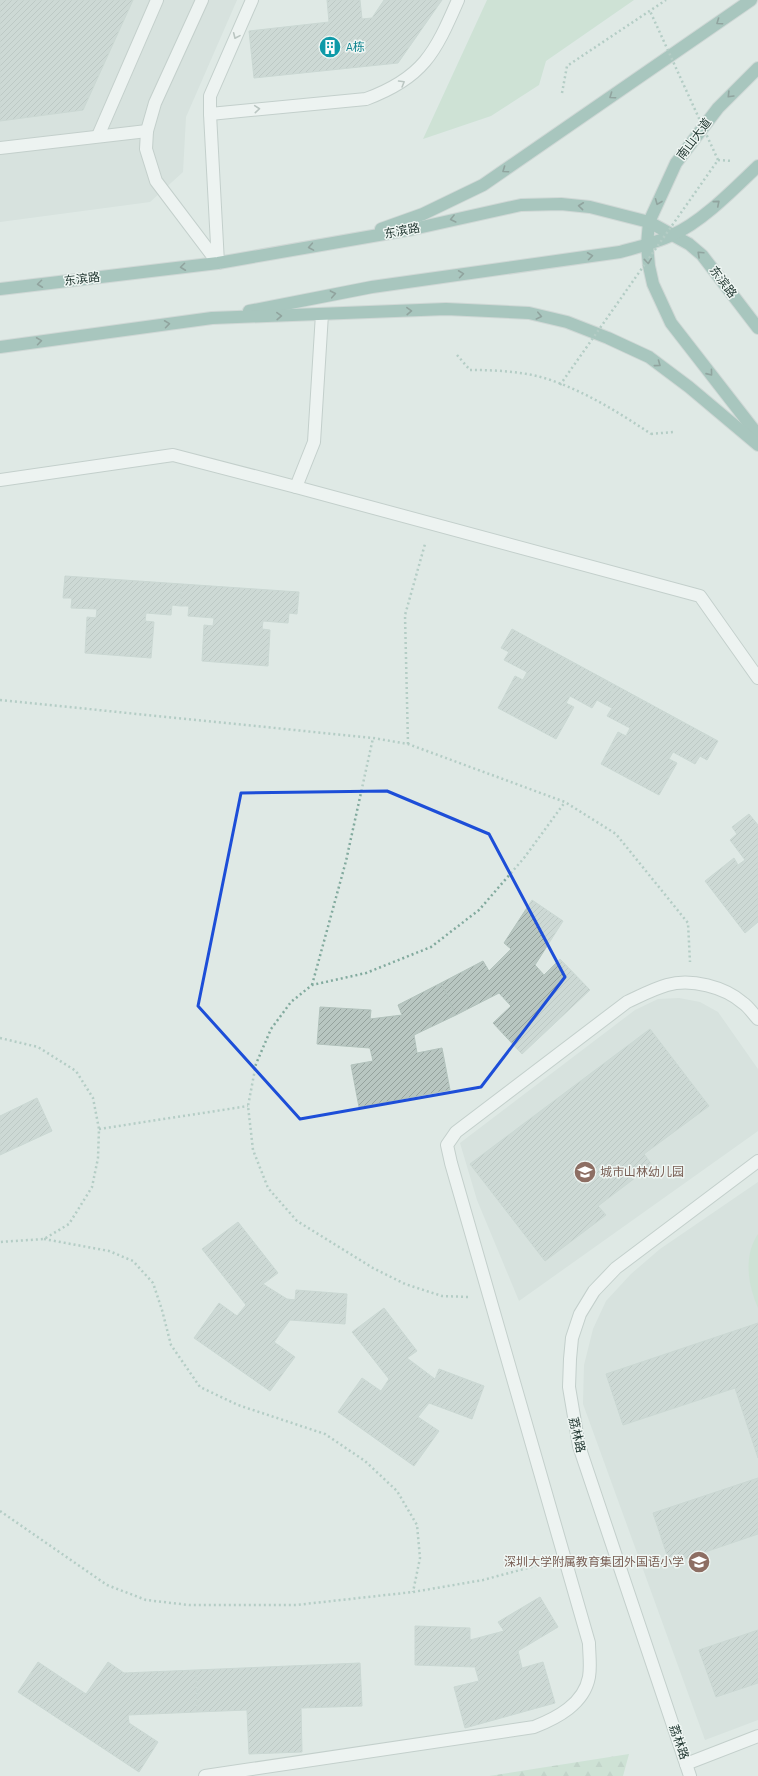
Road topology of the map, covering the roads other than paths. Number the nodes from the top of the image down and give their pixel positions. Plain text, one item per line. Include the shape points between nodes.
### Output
1 (157, 0) edge
2 (202, 0) edge
3 (252, 0) edge
4 (458, 0) edge
5 (751, 0) edge
6 (758, 68) edge
7 (210, 114) junction
8 (147, 130) junction
9 (98, 136) junction
10 (0, 148) edge
11 (758, 166) edge
12 (649, 222) junction
13 (674, 235) junction
14 (350, 240) junction
15 (647, 245) junction
16 (218, 263) junction
17 (0, 289) edge
18 (322, 314) junction
19 (212, 318) junction
20 (758, 328) edge
21 (0, 347) edge
22 (758, 435) edge
23 (758, 445) edge
24 (0, 480) edge
25 (296, 487) junction
26 (758, 678) edge
27 (758, 1019) edge
28 (758, 1161) edge
29 (758, 1736) edge
30 (686, 1764) junction
31 (205, 1776) edge
32 (690, 1776) edge

1 - 9 street
2 - 8 street via 155,103
3 -> 7 street via 210,96
7 -> 4 street via 366,99 388,91 408,79 426,62 442,38
5 -> 14 main road via 482,185 423,214
6 -> 12 main road, 南山大道 via 718,108 680,158 663,188
7 - 16 street
8 - 9 street
8 - 16 street via 146,149 156,181
9 - 10 street
13 -> 11 main road via 698,219
12 - 13 main road, 东滨路
12 -> 14 main road, 东滨路 via 590,207 561,204 522,205
12 - 15 main road, 南山大道
13 - 15 main road
20 -> 13 main road, 东滨路 via 702,256
14 -> 16 main road, 东滨路
19 -> 15 main road via 372,287 620,252
15 -> 22 main road, 南山大道 via 648,266 653,284 671,323
16 -> 17 main road, 东滨路
19 -> 18 main road
18 -> 23 main road via 446,309 529,314 568,322 649,357 689,386
18 - 25 street via 314,442
21 -> 19 main road
24 - 25 street via 173,455
25 - 26 street via 700,596
27 - 31 street via 743,1002 718,988 692,983 669,984 648,991 628,1002 456,1132 448,1145 589,1642 589,1676 584,1692 572,1706 555,1718 534,1727
28 - 30 street, 荔林路 via 616,1268 594,1291 580,1314 571,1345 569,1386 579,1446
29 - 30 street
30 - 32 street, 荔林路

